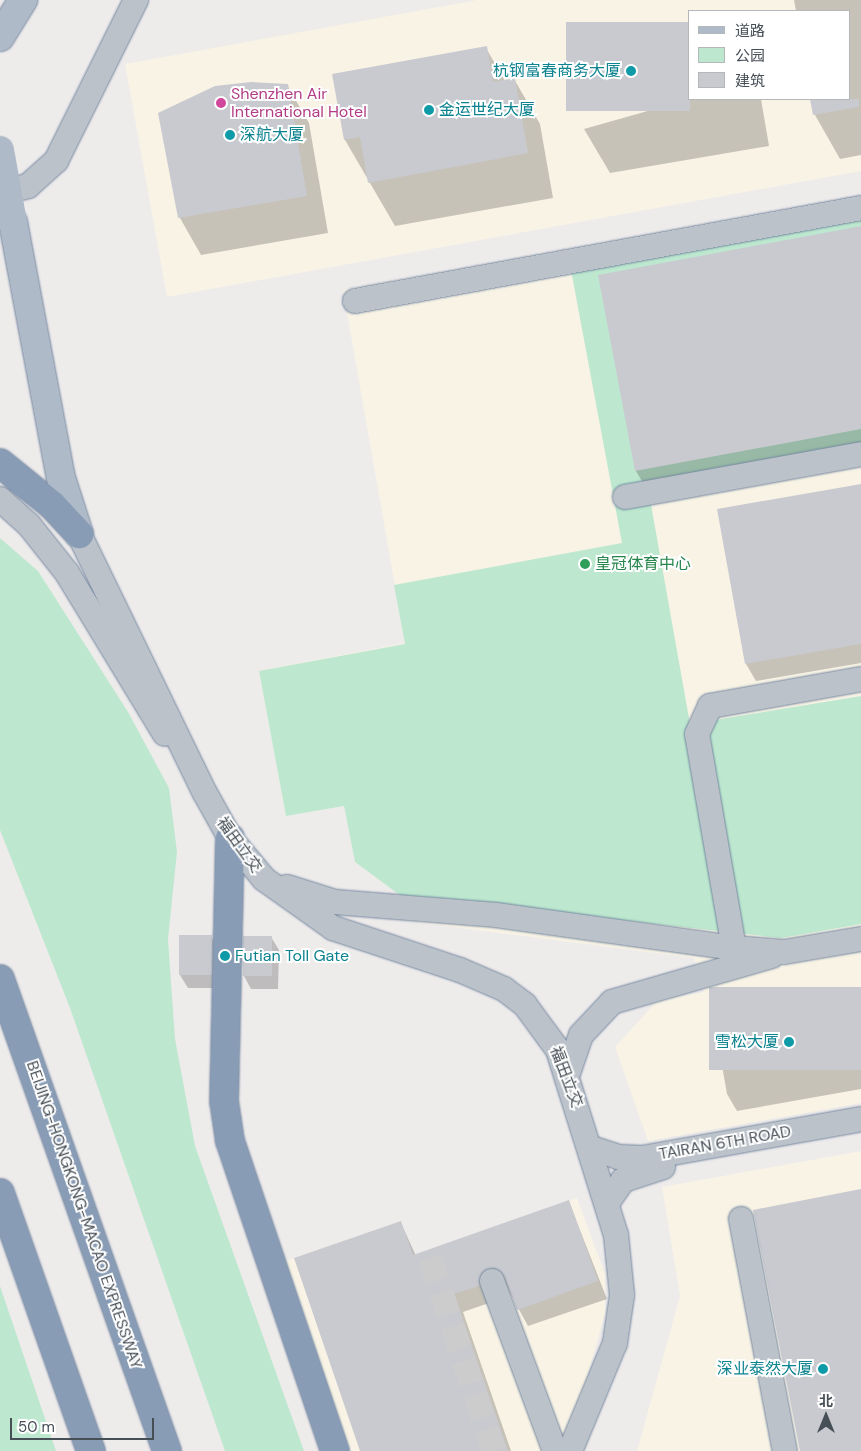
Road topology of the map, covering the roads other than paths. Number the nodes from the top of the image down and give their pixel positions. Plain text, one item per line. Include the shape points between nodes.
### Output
1 (23, 0) edge
2 (136, 0) edge
3 (0, 37) edge
4 (0, 150) edge
5 (0, 192) edge
6 (861, 208) edge
7 (355, 301) dead end
8 (861, 454) edge
9 (0, 464) edge
10 (625, 497) dead end
11 (0, 499) edge
12 (79, 534) junction
13 (861, 679) edge
14 (205, 793) junction
15 (230, 838) junction
16 (250, 863) junction
17 (861, 938) edge
18 (734, 948) junction
19 (784, 952) junction
20 (0, 979) edge
21 (568, 1073) junction
22 (861, 1119) edge
23 (861, 1131) edge
24 (591, 1148) junction
25 (0, 1193) edge
26 (607, 1203) junction
27 (741, 1219) dead end
28 (492, 1281) dead end
29 (91, 1451) edge
30 (167, 1451) edge
31 (335, 1451) edge
32 (555, 1451) edge
33 (570, 1451) edge
34 (785, 1451) edge

1 - 3 main road
2 - 5 street via 56,160 28,186
4 - 12 main road, bridge via 60,478
6 - 7 street
8 - 10 street
9 - 12 highway via 52,505
11 - 14 street, 福田立交 via 30,525 67,573 138,695
12 - 14 street, 福田立交
13 - 18 street via 710,706 697,734
14 - 15 street, 福田立交
15 - 16 street, 福田立交
15 - 31 highway via 224,1101 230,1141
16 - 18 street via 297,892 335,902 505,916
16 - 21 street, 福田立交 via 279,893 333,928 460,970 504,989 542,1026
17 - 19 street
18 - 19 street
19 - 21 street via 612,1002 581,1035
20 - 30 highway, BEIJING-HONGKONG-MACAO EXPRESSWAY
21 - 24 street, 福田立交
22 - 24 street, TAIRAN 6TH ROAD via 643,1158 618,1157
23 - 26 street, TAIRAN 6TH ROAD via 641,1172 623,1180
24 - 26 street, 福田立交
25 - 29 highway
26 - 33 street, 福田立交 via 621,1268 608,1336
27 - 34 street
28 - 32 street

